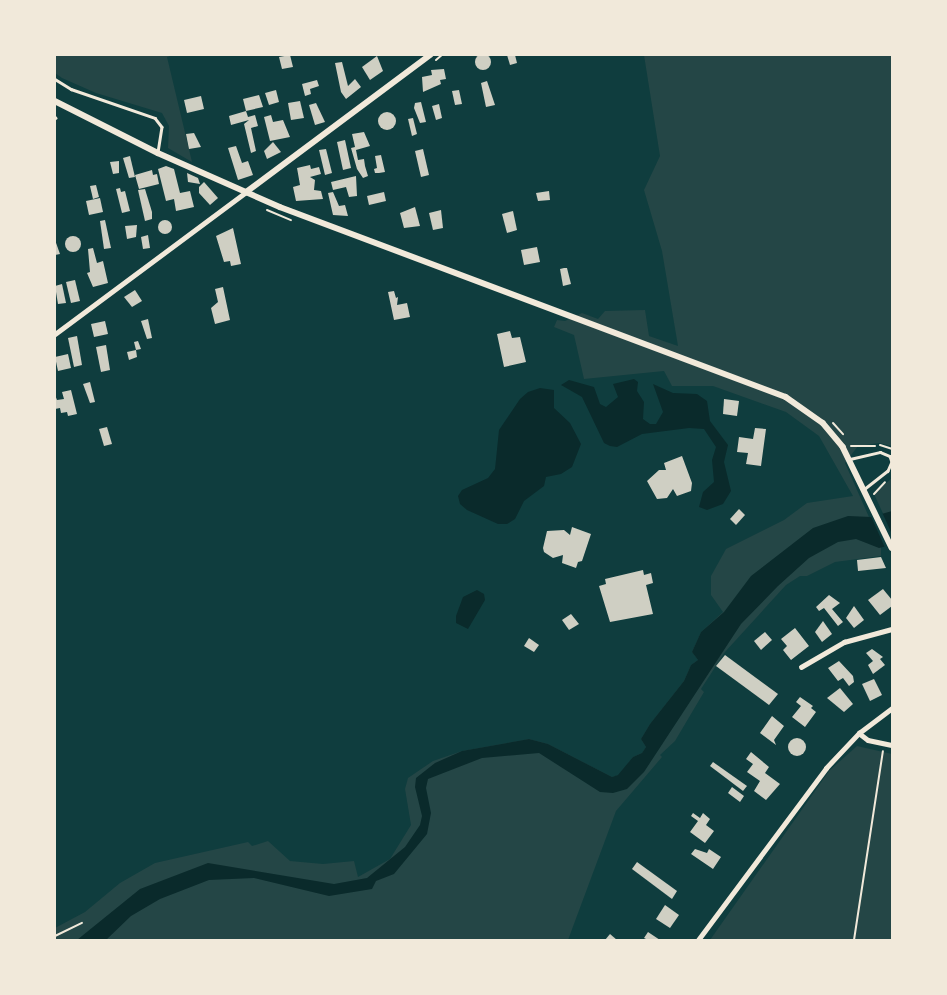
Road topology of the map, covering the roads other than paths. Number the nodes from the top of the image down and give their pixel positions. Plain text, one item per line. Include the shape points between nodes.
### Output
1 (432, 58) edge
2 (55, 79) edge
3 (55, 101) edge
4 (158, 153) junction
5 (245, 193) junction
6 (55, 334) edge
7 (850, 459) junction
8 (865, 489) junction
9 (892, 548) edge
10 (892, 629) edge
11 (802, 668) dead end
12 (892, 708) edge
13 (859, 733) junction
14 (892, 745) edge
15 (698, 940) edge

1 - 5 street
2 - 4 lane via 80,92 156,118 162,127
3 - 4 street
4 - 5 street
5 - 6 street
5 - 7 street via 762,386 808,410 834,436
7 - 8 street
7 - 8 lane via 880,452 890,456 892,462 888,471
8 - 9 street
10 - 11 street via 844,642
12 - 13 street
13 - 14 street via 868,740
13 - 15 street via 826,768

